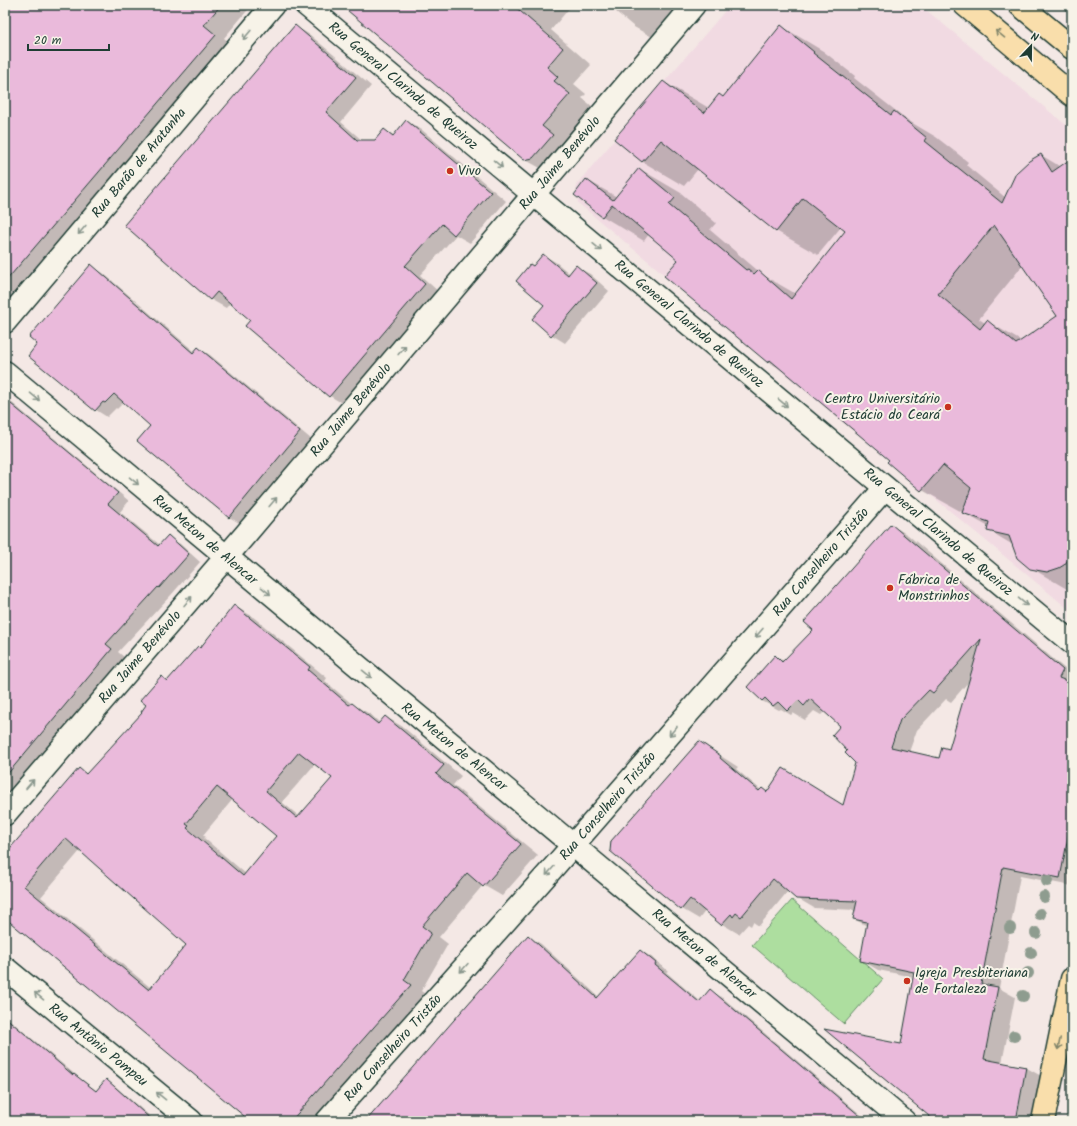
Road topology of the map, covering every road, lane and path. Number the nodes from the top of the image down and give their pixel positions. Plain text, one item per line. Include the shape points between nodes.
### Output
1 (273, 5) edge
2 (306, 5) edge
3 (694, 5) edge
4 (965, 5) edge
5 (1020, 5) edge
6 (1072, 48) edge
7 (1072, 95) edge
8 (534, 194) junction
9 (5, 322) edge
10 (5, 372) edge
11 (885, 488) junction
12 (226, 558) junction
13 (1072, 643) edge
14 (5, 814) edge
15 (574, 845) junction
16 (5, 968) edge
17 (1072, 979) edge
18 (191, 1121) edge
19 (327, 1121) edge
20 (904, 1121) edge
21 (1043, 1121) edge

1 -> 9 street, Rua Barão de Aratanha
2 -> 8 street, Rua General Clarindo de Queiroz
3 - 8 street, Rua Jaime Benévolo
7 -> 4 main road
5 - 6 main road
8 -> 11 street, Rua General Clarindo de Queiroz
12 -> 8 street, Rua Jaime Benévolo
10 -> 12 street, Rua Meton de Alencar
11 -> 13 street, Rua General Clarindo de Queiroz
11 -> 15 street, Rua Conselheiro Tristão
14 -> 12 street, Rua Jaime Benévolo
12 -> 15 street, Rua Meton de Alencar
15 -> 19 street, Rua Conselheiro Tristão
15 - 20 street, Rua Meton de Alencar
18 -> 16 street, Rua Antônio Pompeu
17 -> 21 main road

